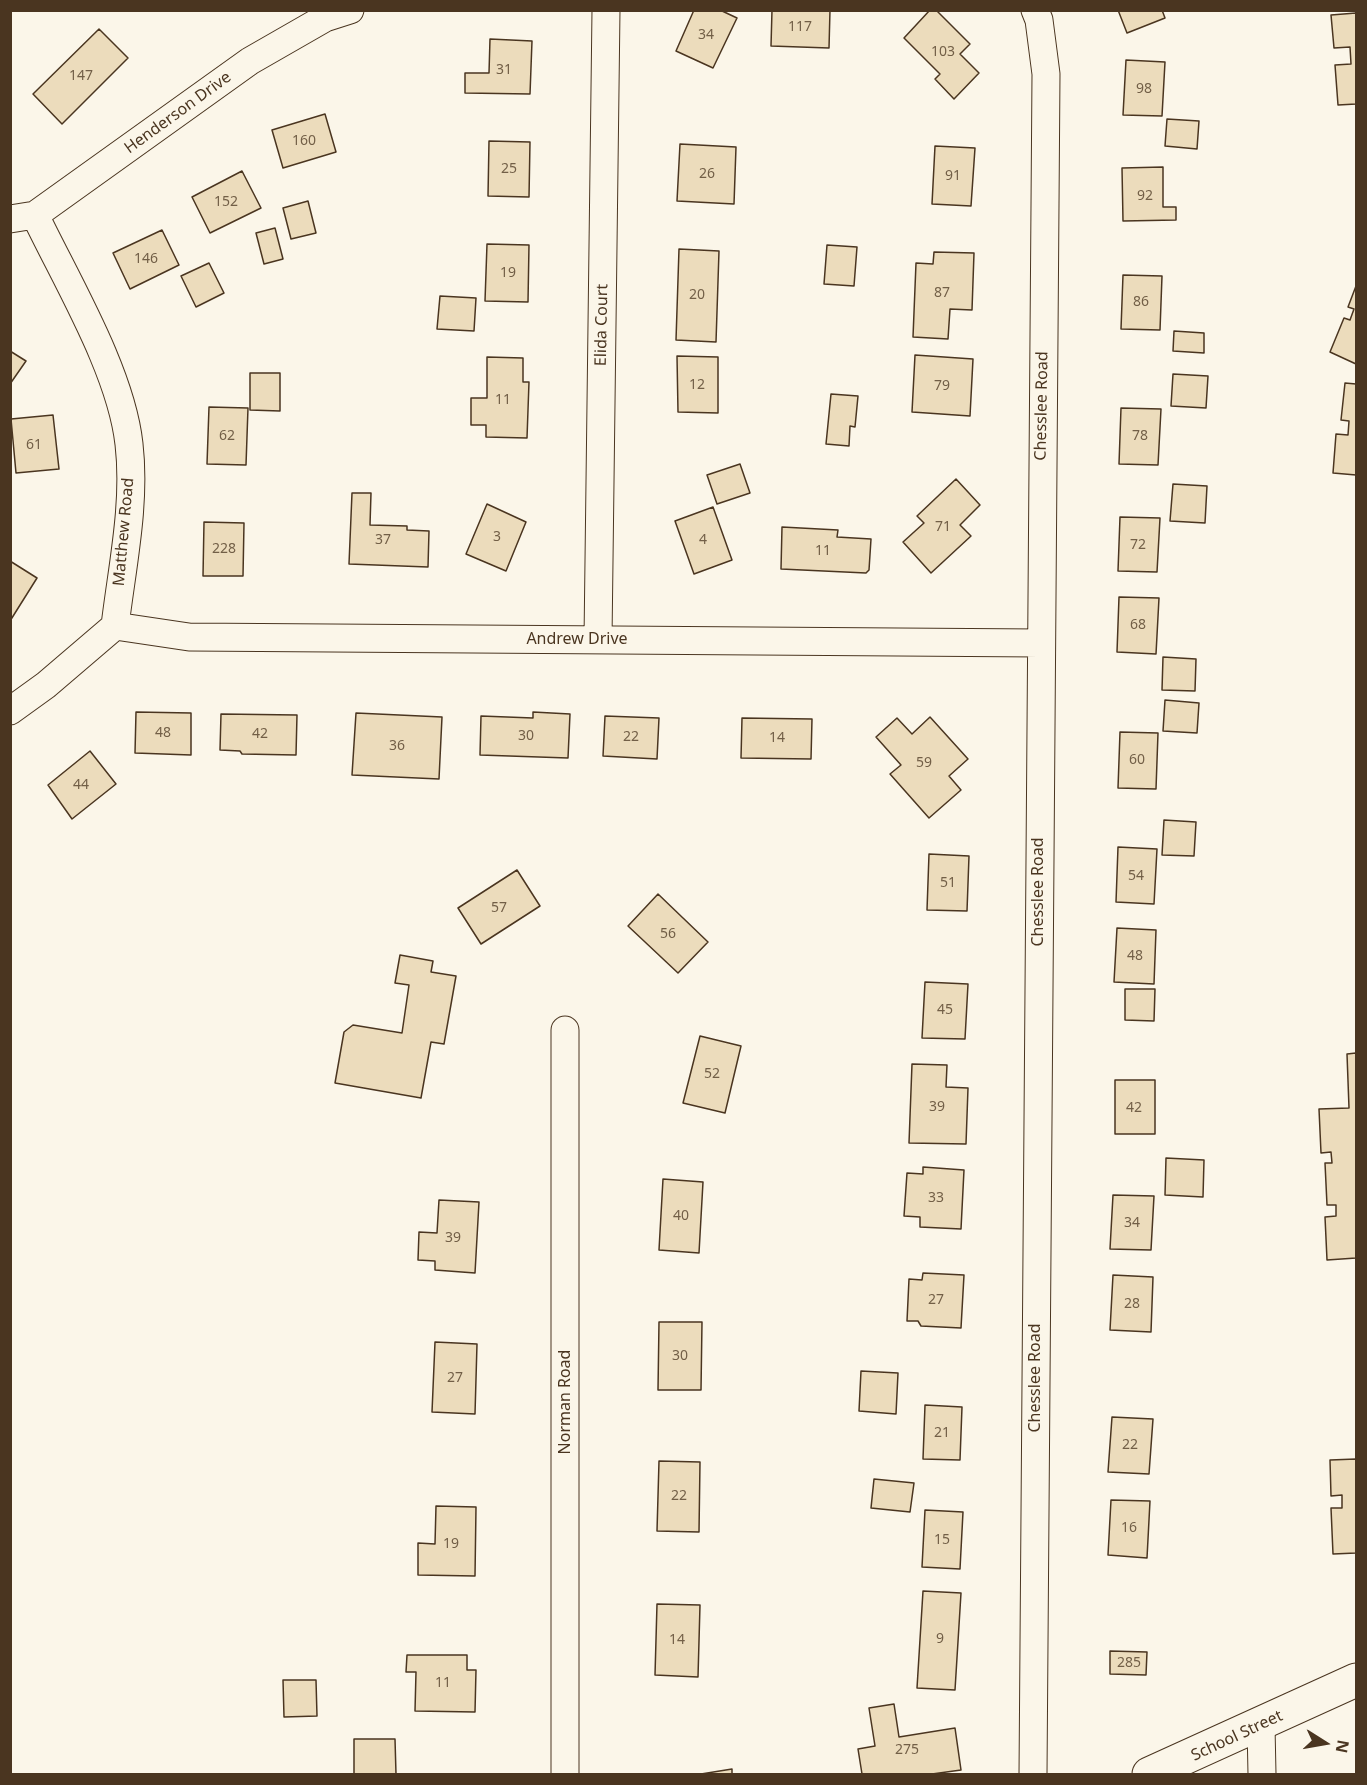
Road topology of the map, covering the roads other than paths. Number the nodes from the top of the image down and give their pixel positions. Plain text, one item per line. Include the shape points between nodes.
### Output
1 (350, 10) edge
2 (606, 10) edge
3 (1035, 10) edge
4 (23, 217) edge
5 (115, 626) junction
6 (598, 639) junction
7 (1040, 643) junction
8 (10, 711) edge
9 (565, 1030) dead end
10 (1356, 1680) edge
11 (1261, 1725) junction
12 (565, 1774) edge
13 (1033, 1774) edge
14 (1149, 1774) edge
15 (1262, 1774) edge

1 - 4 street, Henderson Drive via 325,18 250,61
2 - 6 street, Elida Court
3 - 7 street, Chesslee Road via 1046,74
4 - 5 street, Matthew Road via 109,369 129,442 131,493
5 - 6 street, Andrew Drive via 189,637
5 - 8 street
6 - 7 street, Andrew Drive
7 - 13 street, Chesslee Road
9 - 12 street, Norman Road
10 - 11 main road, School Street
11 - 14 main road, School Street
11 - 15 street

